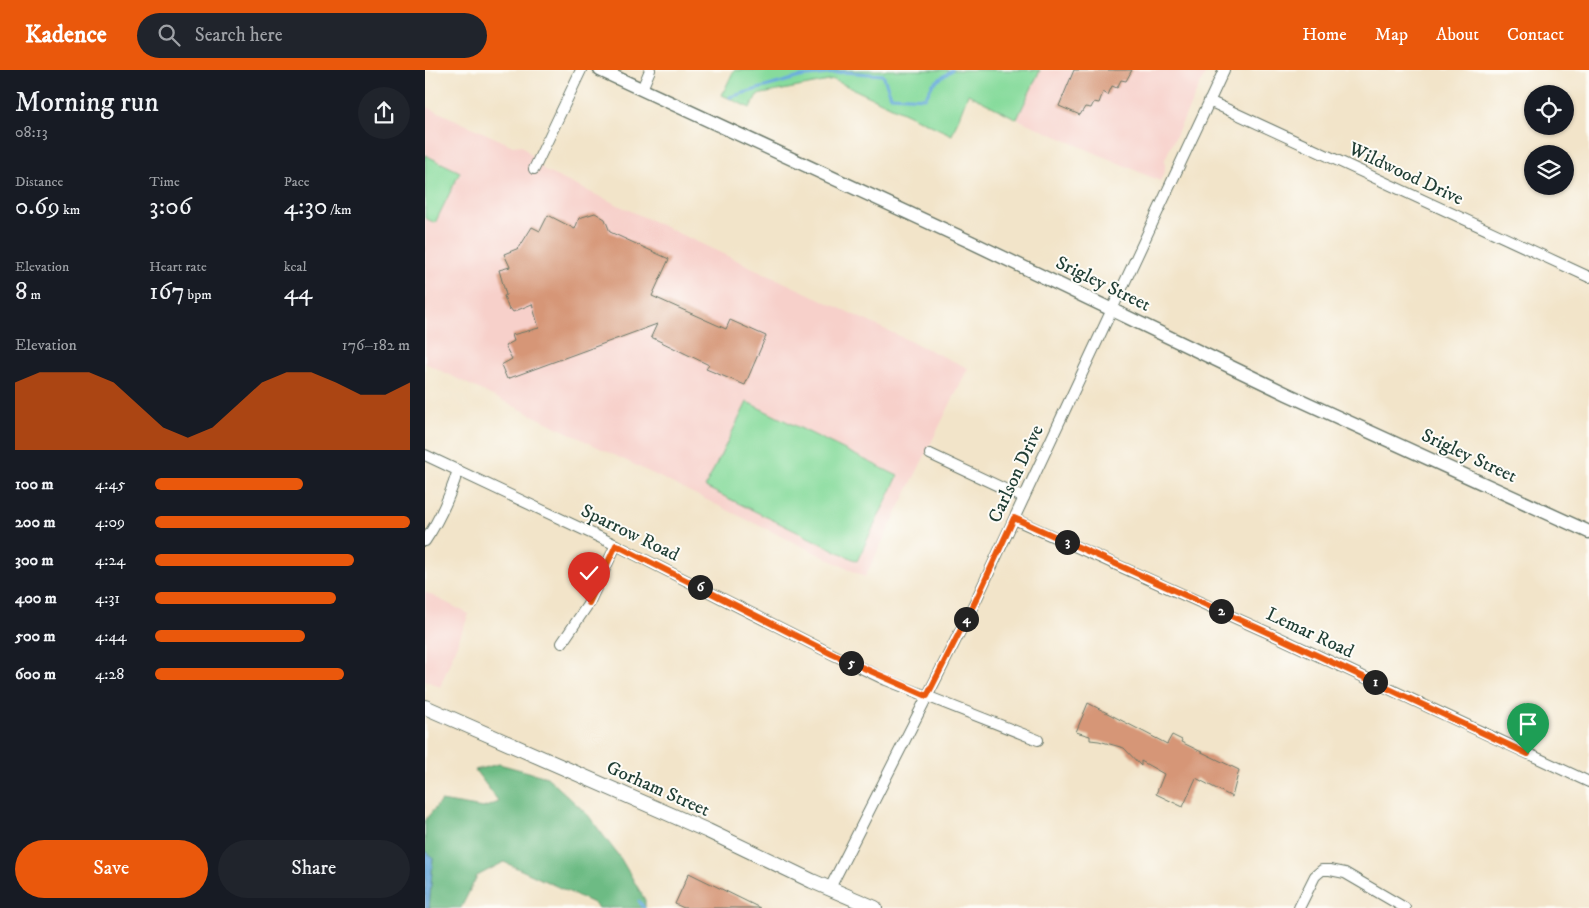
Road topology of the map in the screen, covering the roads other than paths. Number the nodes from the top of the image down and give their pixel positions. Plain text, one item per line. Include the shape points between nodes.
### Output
1 (581, 70) edge
2 (600, 70) edge
3 (651, 70) edge
4 (1224, 70) edge
5 (642, 89) junction
6 (1209, 102) junction
7 (533, 169) dead end
8 (1589, 277) edge
9 (1112, 309) junction
10 (930, 454) dead end
11 (425, 455) edge
12 (458, 470) junction
13 (1024, 498) junction
14 (1014, 518) junction
15 (1589, 532) edge
16 (425, 541) edge
17 (616, 545) junction
18 (562, 643) dead end
19 (927, 696) junction
20 (425, 707) edge
21 (1038, 740) dead end
22 (1589, 782) edge
23 (830, 888) junction
24 (875, 908) edge
25 (1299, 908) edge
26 (1405, 908) edge

1 - 7 street
2 - 5 street, Srigley Street
3 - 5 street
4 - 6 street, Carlson Drive
5 - 9 street, Srigley Street
6 - 8 street, Wildwood Drive
6 - 9 street, Carlson Drive
9 - 13 street, Carlson Drive
9 - 15 street, Srigley Street via 1287,394
10 - 13 street
11 - 12 street, Sparrow Road
12 - 16 street via 446,504
12 - 17 street, Sparrow Road
13 - 14 street, Carlson Drive
14 - 19 street, Carlson Drive
14 - 22 street, Lemar Road
17 - 18 street via 589,603
17 - 19 street, Sparrow Road via 832,654
19 - 21 street, Sparrow Road
19 - 23 street, Carlson Drive
20 - 23 main road, Gorham Street
23 - 24 main road, Gorham Street
25 - 26 street via 1315,876 1323,870 1345,872

